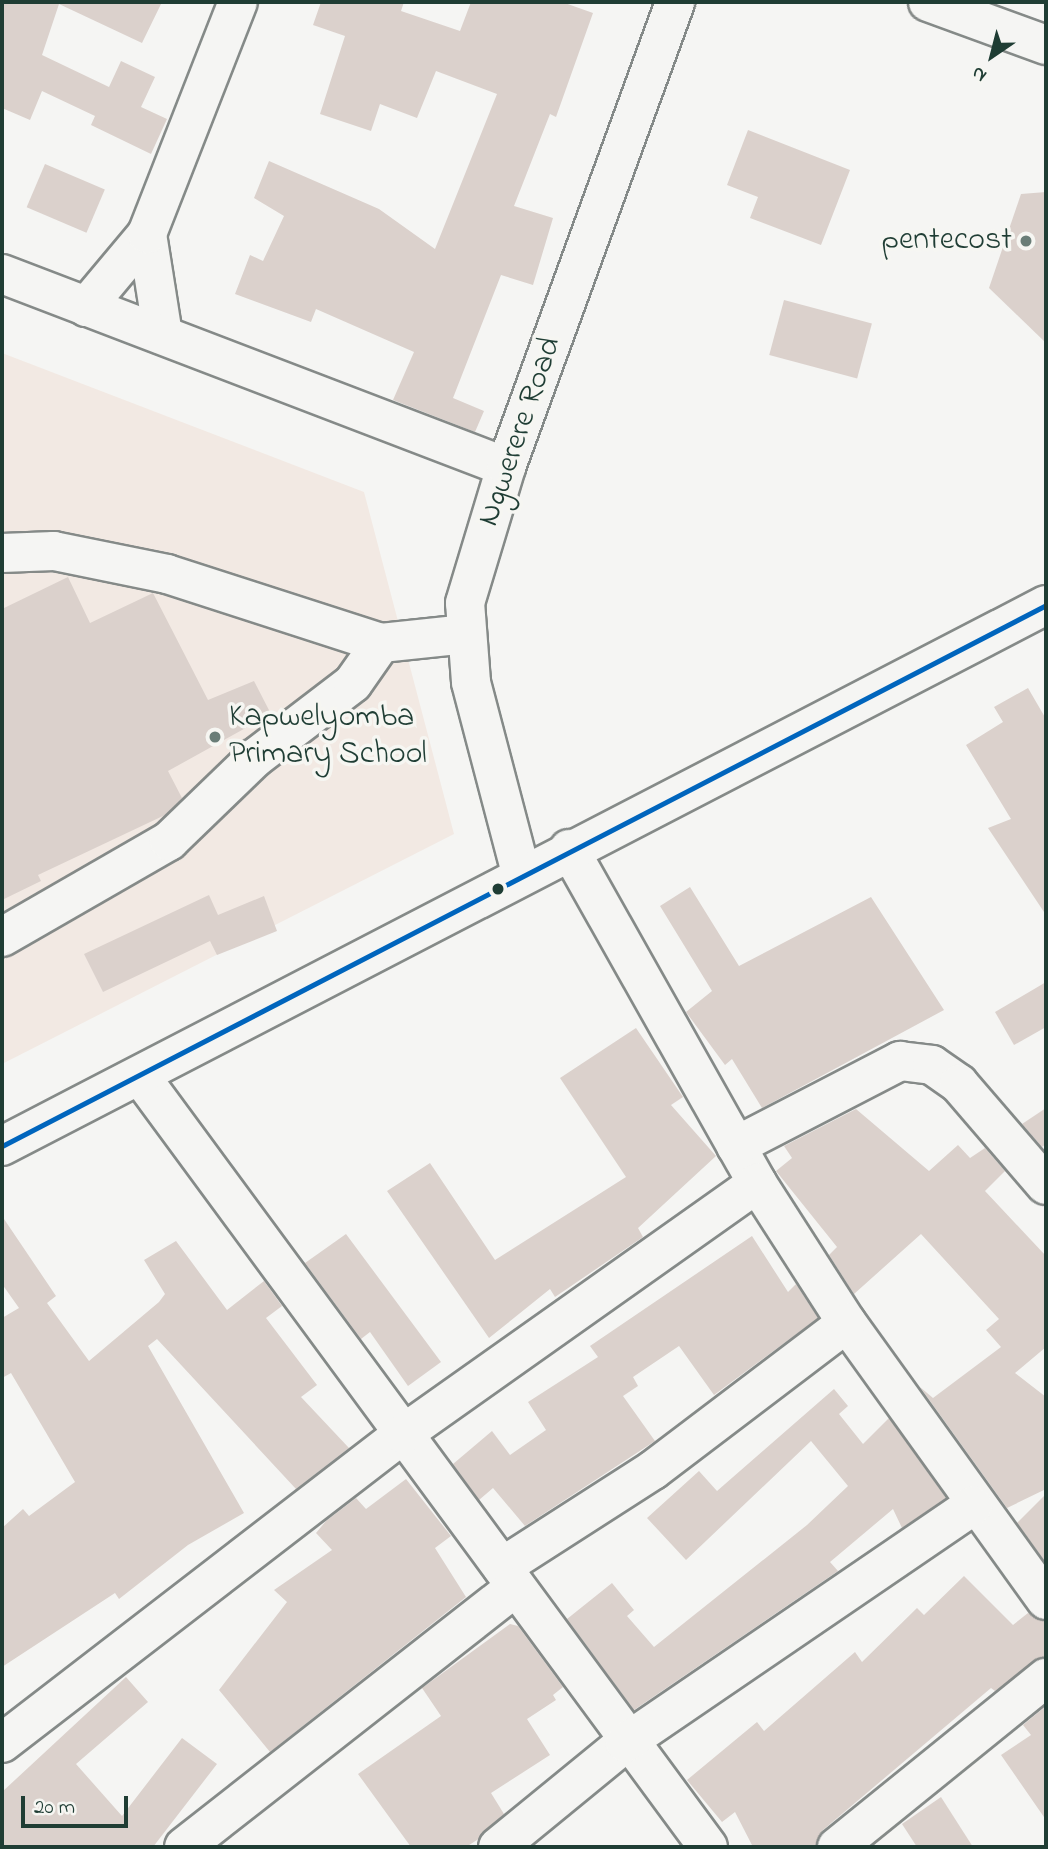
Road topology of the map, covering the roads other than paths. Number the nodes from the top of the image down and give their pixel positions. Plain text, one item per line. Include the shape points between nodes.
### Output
1 (238, 2) edge
2 (675, 2) edge
3 (928, 2) edge
4 (1046, 45) edge
5 (148, 234) junction
6 (2, 274) edge
7 (86, 307) junction
8 (163, 335) junction
9 (506, 467) junction
10 (2, 553) edge
11 (1046, 605) edge
12 (467, 634) junction
13 (381, 643) junction
14 (569, 849) junction
15 (521, 873) junction
16 (2, 937) edge
17 (141, 1077) junction
18 (2, 1146) edge
19 (736, 1146) junction
20 (757, 1183) junction
21 (1046, 1185) edge
22 (847, 1323) junction
23 (403, 1434) junction
24 (974, 1506) junction
25 (509, 1577) junction
26 (1046, 1600) edge
27 (1046, 1678) edge
28 (2, 1743) edge
29 (625, 1743) junction
30 (184, 1847) edge
31 (498, 1847) edge
32 (708, 1847) edge
33 (837, 1847) edge

1 - 5 street
2 - 9 street, Ngwerere Road
3 - 4 street
5 - 7 street
5 - 8 street
6 - 7 street
7 - 8 street
8 - 9 street
9 - 12 street, Ngwerere Road via 465,603
10 - 13 street via 54,551 167,575
11 - 14 street
12 - 13 street
12 - 15 street, Ngwerere Road via 471,682
13 - 16 street via 353,683 255,758 169,841
14 - 15 street
14 - 19 street
15 - 17 street
17 - 18 street
17 - 23 street
19 - 20 street
19 - 21 street via 900,1061 932,1065 959,1084
20 - 22 street
20 - 23 street
22 - 24 street
22 - 25 street
23 - 25 street
23 - 28 street
24 - 26 street
24 - 29 street
25 - 29 street
25 - 30 street
27 - 33 street
29 - 31 street
29 - 32 street

